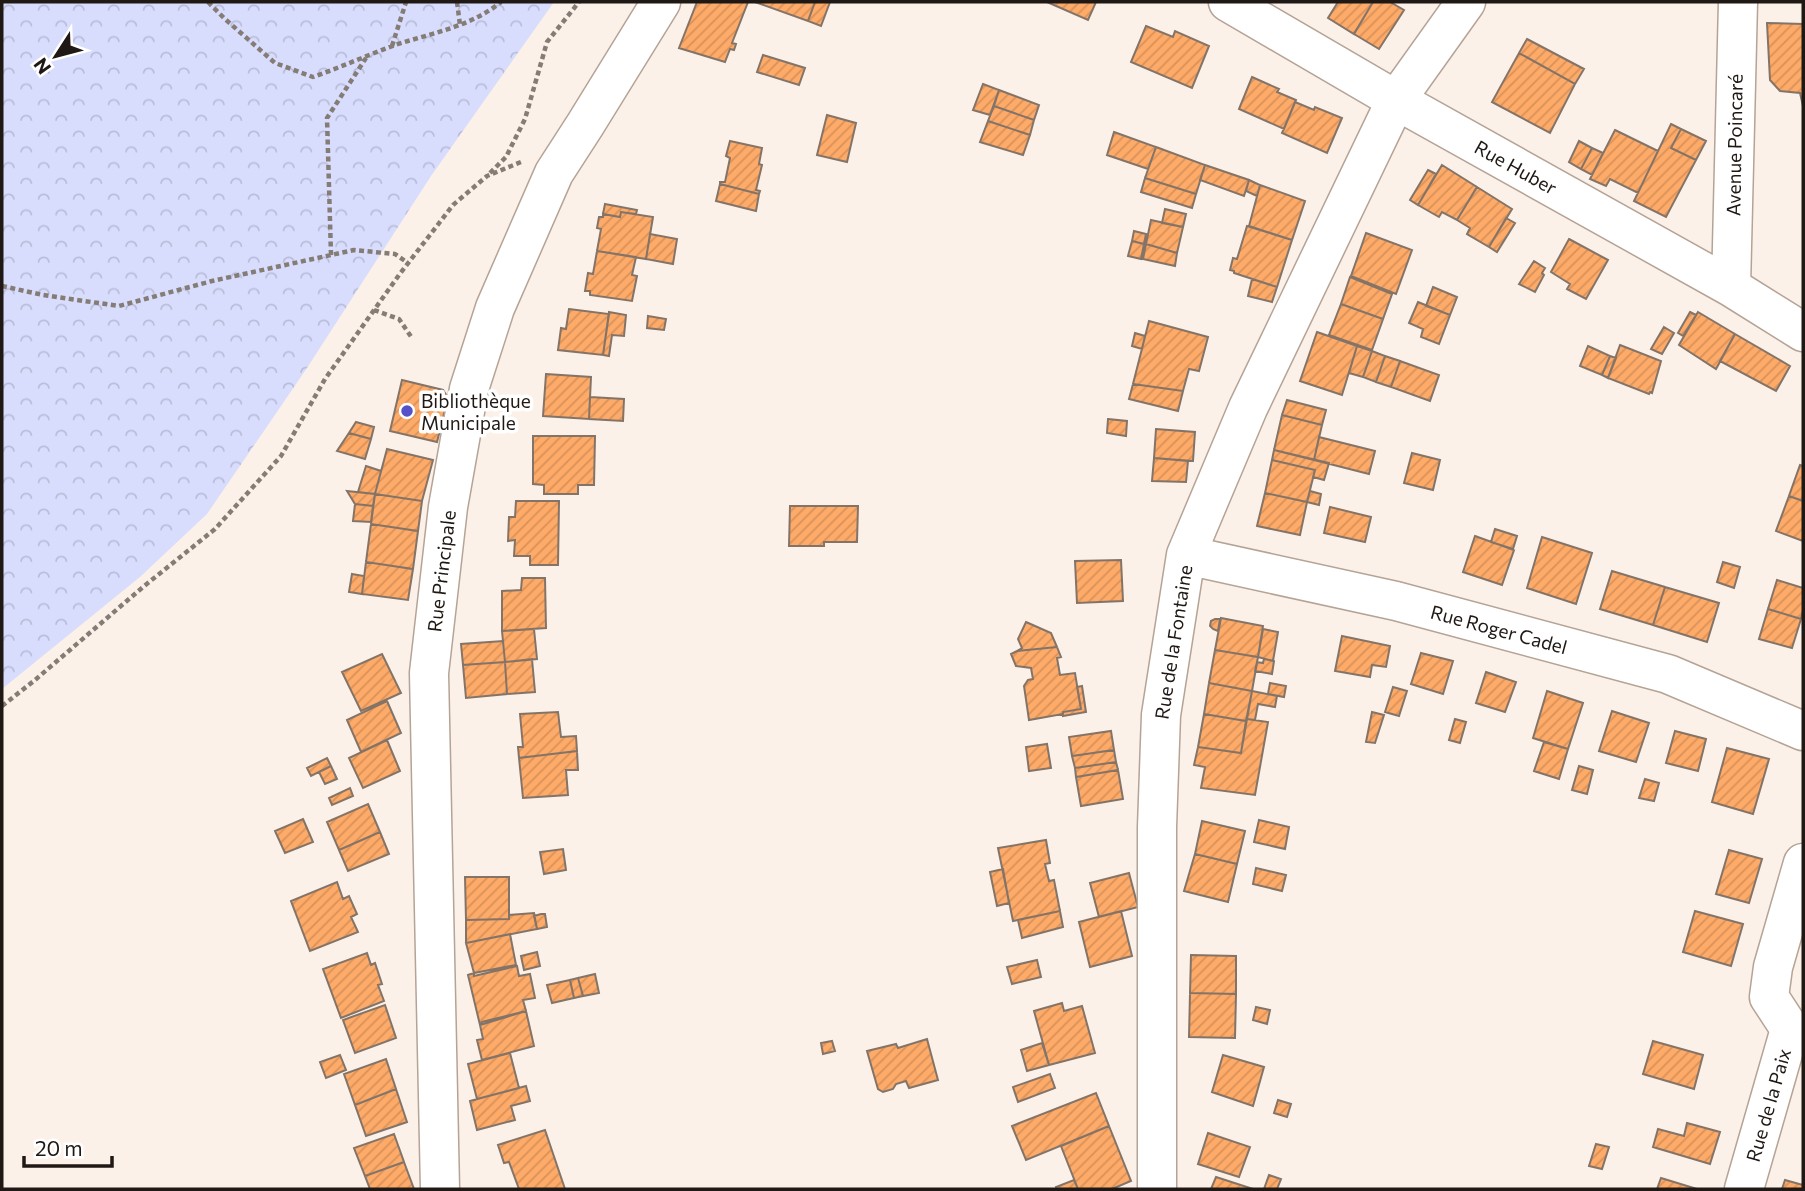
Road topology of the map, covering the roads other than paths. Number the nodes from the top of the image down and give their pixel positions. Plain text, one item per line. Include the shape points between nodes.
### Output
1 (661, 2) edge
2 (1228, 2) edge
3 (1466, 2) edge
4 (1738, 2) edge
5 (1396, 100) junction
6 (1731, 288) junction
7 (1803, 332) edge
8 (1186, 555) junction
9 (1803, 731) edge
10 (1803, 863) edge
11 (1796, 1031) edge
12 (440, 1189) edge
13 (1157, 1189) edge
14 (1744, 1189) edge

1 - 12 street, Rue Principale via 554,173 495,308 469,390 448,507 429,673
2 - 5 street, Rue Huber
3 - 5 street, Rue de la Fontaine
4 - 6 street, Avenue Poincaré
5 - 6 street, Rue Huber
5 - 8 street, Rue de la Fontaine via 1248,408
6 - 7 street, Rue Huber
8 - 9 street, Rue Roger Cadel via 1396,601 1668,674
8 - 13 street, Rue de la Fontaine via 1161,715
10 - 11 street, Rue de la Paix via 1773,967 1769,997
11 - 14 street, Rue de la Paix

